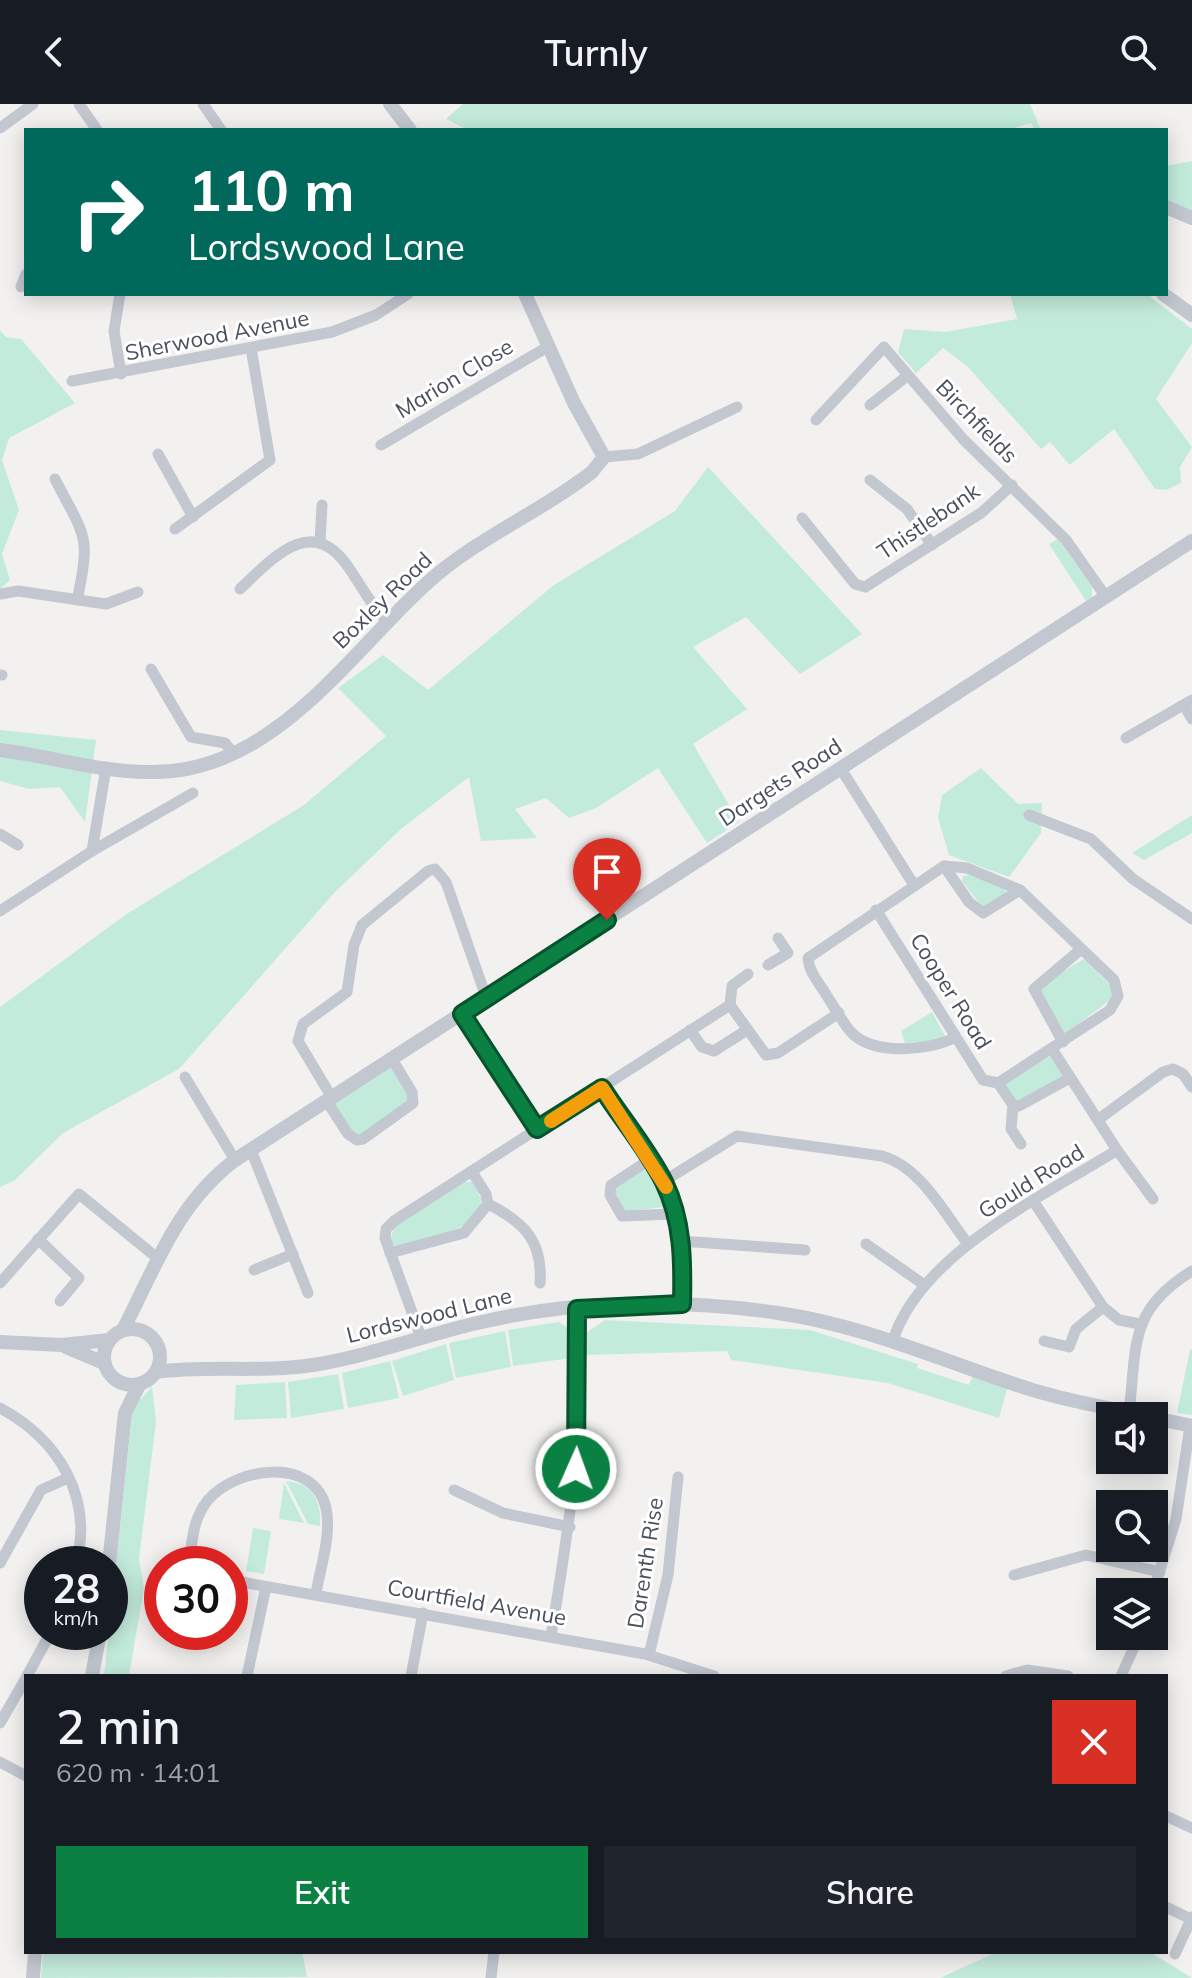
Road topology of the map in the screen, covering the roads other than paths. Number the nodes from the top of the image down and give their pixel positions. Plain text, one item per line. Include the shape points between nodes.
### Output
1 (79, 104) edge
2 (203, 104) edge
3 (390, 104) edge
4 (25, 106) edge
5 (0, 128) edge
6 (96, 128) edge
7 (220, 128) edge
8 (408, 128) edge
9 (1168, 208) edge
10 (1192, 218) edge
11 (24, 279) edge
12 (21, 287) dead end
13 (120, 296) edge
14 (405, 296) edge
15 (526, 296) edge
16 (1166, 296) edge
17 (1192, 315) edge
18 (549, 346) junction
19 (251, 348) junction
20 (121, 374) junction
21 (907, 376) junction
22 (72, 381) dead end
23 (870, 405) dead end
24 (737, 407) dead end
25 (816, 420) dead end
26 (381, 445) dead end
27 (158, 454) dead end
28 (604, 457) junction
29 (55, 479) dead end
30 (870, 480) dead end
31 (1012, 485) junction
32 (322, 505) dead end
33 (193, 517) junction
34 (802, 518) dead end
35 (175, 529) dead end
36 (1192, 541) edge
37 (320, 542) junction
38 (932, 545) junction
39 (240, 589) dead end
40 (138, 592) dead end
41 (0, 594) edge
42 (1106, 597) junction
43 (77, 600) junction
44 (389, 623) junction
45 (151, 669) dead end
46 (1188, 703) edge
47 (1192, 719) edge
48 (1126, 738) dead end
49 (0, 750) edge
50 (233, 753) junction
51 (106, 768) junction
52 (841, 769) junction
53 (193, 793) dead end
54 (1029, 815) dead end
55 (0, 834) edge
56 (18, 845) dead end
57 (92, 851) junction
58 (944, 866) junction
59 (914, 885) junction
60 (1020, 890) junction
61 (876, 910) junction
62 (0, 911) edge
63 (1192, 919) edge
64 (778, 938) dead end
65 (1080, 950) junction
66 (788, 953) junction
67 (808, 958) junction
68 (768, 965) dead end
69 (748, 974) dead end
70 (486, 997) junction
71 (730, 1005) junction
72 (839, 1013) junction
73 (462, 1014) junction
74 (690, 1030) junction
75 (747, 1030) junction
76 (956, 1037) junction
77 (1063, 1042) junction
78 (1052, 1049) junction
79 (392, 1059) junction
80 (185, 1077) dead end
81 (1070, 1078) junction
82 (998, 1083) junction
83 (1192, 1087) edge
84 (602, 1088) junction
85 (329, 1098) junction
86 (1013, 1105) junction
87 (1099, 1119) junction
88 (537, 1129) junction
89 (1021, 1144) dead end
90 (251, 1150) junction
91 (1117, 1150) junction
92 (235, 1160) junction
93 (649, 1160) junction
94 (472, 1172) junction
95 (664, 1181) junction
96 (1153, 1199) dead end
97 (1034, 1202) junction
98 (488, 1204) junction
99 (675, 1214) junction
100 (38, 1239) junction
101 (681, 1241) junction
102 (866, 1244) dead end
103 (968, 1244) junction
104 (805, 1250) dead end
105 (390, 1253) junction
106 (293, 1254) junction
107 (156, 1257) junction
108 (254, 1270) dead end
109 (1192, 1271) edge
110 (0, 1283) edge
111 (540, 1283) dead end
112 (923, 1284) junction
113 (308, 1293) dead end
114 (140, 1297) junction
115 (60, 1301) dead end
116 (682, 1304) junction
117 (1103, 1307) junction
118 (577, 1309) junction
119 (1140, 1324) junction
120 (123, 1330) junction
121 (150, 1335) junction
122 (421, 1337) junction
123 (109, 1340) junction
124 (893, 1340) junction
125 (1044, 1341) dead end
126 (0, 1342) edge
127 (62, 1345) junction
128 (159, 1348) junction
129 (104, 1363) junction
130 (189, 1367) junction
131 (156, 1372) junction
132 (118, 1382) junction
133 (139, 1385) junction
134 (1137, 1402) edge
135 (1096, 1404) edge
136 (0, 1408) edge
137 (125, 1413) junction
138 (1168, 1421) edge
139 (1191, 1426) edge
140 (678, 1477) dead end
141 (68, 1478) junction
142 (454, 1490) dead end
143 (570, 1527) junction
144 (78, 1546) edge
145 (111, 1546) edge
146 (192, 1546) edge
147 (0, 1563) edge
148 (1160, 1572) junction
149 (1014, 1575) dead end
150 (1158, 1578) edge
151 (248, 1584) edge
152 (266, 1587) junction
153 (316, 1594) junction
154 (423, 1613) junction
155 (551, 1636) junction
156 (41, 1650) edge
157 (97, 1650) edge
158 (1133, 1650) edge
159 (649, 1655) junction
160 (29, 1674) edge
161 (92, 1674) edge
162 (247, 1674) edge
163 (411, 1674) edge
164 (708, 1674) edge
165 (1013, 1674) edge
166 (1054, 1674) edge
167 (1122, 1674) edge
168 (24, 1682) edge
169 (0, 1723) edge
170 (2, 1768) edge
171 (24, 1775) edge
172 (1168, 1817) edge
173 (1192, 1828) edge
174 (1168, 1908) edge
175 (1192, 1918) edge
176 (35, 1954) edge
177 (494, 1954) edge
178 (1175, 1954) dead end
179 (33, 1978) edge
180 (491, 1978) edge

1 - 6 street
2 - 7 street
3 - 8 street
4 - 5 street
9 - 10 street
11 - 12 street
13 - 20 street via 114,331
14 - 19 street, Sherwood Avenue via 376,315 332,332
15 - 18 street
16 - 17 street
18 - 26 street, Marion Close
18 - 28 street
19 - 20 street, Sherwood Avenue
19 - 33 street via 270,460
20 - 22 street, Sherwood Avenue
21 - 23 street
21 - 25 street, Birchfields via 884,347
21 - 31 street, Birchfields
24 - 28 street via 638,454
27 - 33 street
28 - 44 street, Boxley Road via 569,489 445,568
29 - 43 street via 85,535
30 - 38 street via 907,509
31 - 38 street, Thistlebank
31 - 42 street, Birchfields via 1066,540
32 - 37 street
33 - 35 street
34 - 38 street, Thistlebank via 855,584 865,587
36 - 42 street, Dargets Road
37 - 39 street via 298,543
37 - 44 street via 340,556
40 - 43 street via 106,604
41 - 43 street via 18,591
42 - 52 street, Dargets Road
44 - 50 street, Boxley Road via 278,725
45 - 50 street via 191,737 225,743
46 - 47 street
46 - 48 street
49 - 51 street, Boxley Road
50 - 51 street, Boxley Road via 167,772
51 - 57 street
52 - 59 street
52 - 70 street, Dargets Road
53 - 57 street
54 - 63 street via 1091,839 1133,879
55 - 56 street
57 - 62 street
58 - 59 street
58 - 60 street via 967,868
58 - 60 street via 983,913
59 - 61 street
60 - 65 street
61 - 67 street
61 - 76 street, Cooper Road
64 - 66 street
65 - 77 street via 1034,989
65 - 77 street via 1114,980 1118,996 1110,1010
66 - 67 street
66 - 68 street
67 - 72 street
69 - 71 street via 732,986
70 - 73 street, Dargets Road
70 - 85 street via 446,882 435,869 428,871 362,925 347,992 303,1024 298,1041
71 - 74 street
71 - 75 street
72 - 75 street via 771,1056 762,1053
72 - 76 street via 864,1043 910,1049 938,1047
73 - 79 street, Dargets Road
73 - 88 street
74 - 75 street via 702,1047 714,1051
74 - 84 street
76 - 82 street, Cooper Road via 983,1080
77 - 78 street
78 - 81 street, Gould Road
78 - 82 street
79 - 85 street, Dargets Road
79 - 85 street via 413,1103 363,1139 348,1134
80 - 92 street
81 - 86 street via 1023,1105
81 - 87 street, Gould Road
82 - 86 street, Cooper Road
83 - 87 street via 1183,1074 1163,1072
84 - 88 street
84 - 93 street
85 - 90 street, Dargets Road
86 - 89 street via 1011,1129
87 - 91 street, Gould Road
88 - 94 street
90 - 92 street, Dargets Road
90 - 106 street
91 - 96 street
91 - 97 street, Gould Road
92 - 107 street, Dargets Road via 190,1203
93 - 95 street
93 - 99 street via 611,1185 612,1202 622,1216
94 - 98 street
94 - 105 street via 394,1221 386,1229
95 - 99 street
95 - 103 street via 737,1136 882,1156 901,1161 913,1173
97 - 103 street, Gould Road
97 - 117 street
98 - 105 street via 464,1233
98 - 111 street via 537,1242
99 - 101 street
100 - 107 street via 79,1194
100 - 110 street
100 - 115 street via 79,1278
101 - 104 street
101 - 116 street
102 - 112 street
103 - 112 street, Gould Road
105 - 122 street
106 - 108 street
106 - 113 street
107 - 114 street, Dargets Road
109 - 119 street via 1158,1296
112 - 124 street, Gould Road
114 - 120 street, Dargets Road
114 - 121 street
116 - 118 street, Lordswood Lane
116 - 124 street, Lordswood Lane via 778,1313
117 - 119 street via 1119,1320
117 - 125 street via 1076,1329 1074,1348
118 - 122 street, Lordswood Lane via 502,1318
118 - 143 street via 579,1409
119 - 134 street
120 - 121 street
120 - 123 street
121 - 128 street, Lordswood Lane
122 - 130 street, Lordswood Lane via 315,1364 234,1370
123 - 127 street
123 - 129 street
124 - 135 street, Lordswood Lane via 1015,1384
126 - 127 street
127 - 129 street
128 - 130 street, Lordswood Lane
128 - 131 street
129 - 132 street
130 - 131 street, Lordswood Lane
131 - 133 street, Lordswood Lane
132 - 133 street
132 - 137 street
133 - 137 street
136 - 141 street via 38,1432
137 - 145 street
138 - 139 street
139 - 148 street via 1176,1519
140 - 159 street, Darenth Rise via 668,1575
141 - 144 street via 80,1524
141 - 147 street via 41,1490
142 - 143 street via 503,1513
143 - 155 street
146 - 153 street via 198,1516 218,1490 255,1476 297,1474 316,1486 326,1507
148 - 149 street via 1086,1555
148 - 150 street
151 - 152 street, Courtfield Avenue
152 - 153 street, Courtfield Avenue
152 - 162 street
153 - 154 street, Courtfield Avenue
154 - 155 street, Courtfield Avenue
154 - 163 street
155 - 159 street, Courtfield Avenue
156 - 160 street
157 - 161 street
158 - 167 street
159 - 164 street, Courtfield Avenue
165 - 166 street
168 - 169 street
170 - 171 street
172 - 173 street
174 - 175 street
175 - 178 street
176 - 179 street
177 - 180 street

